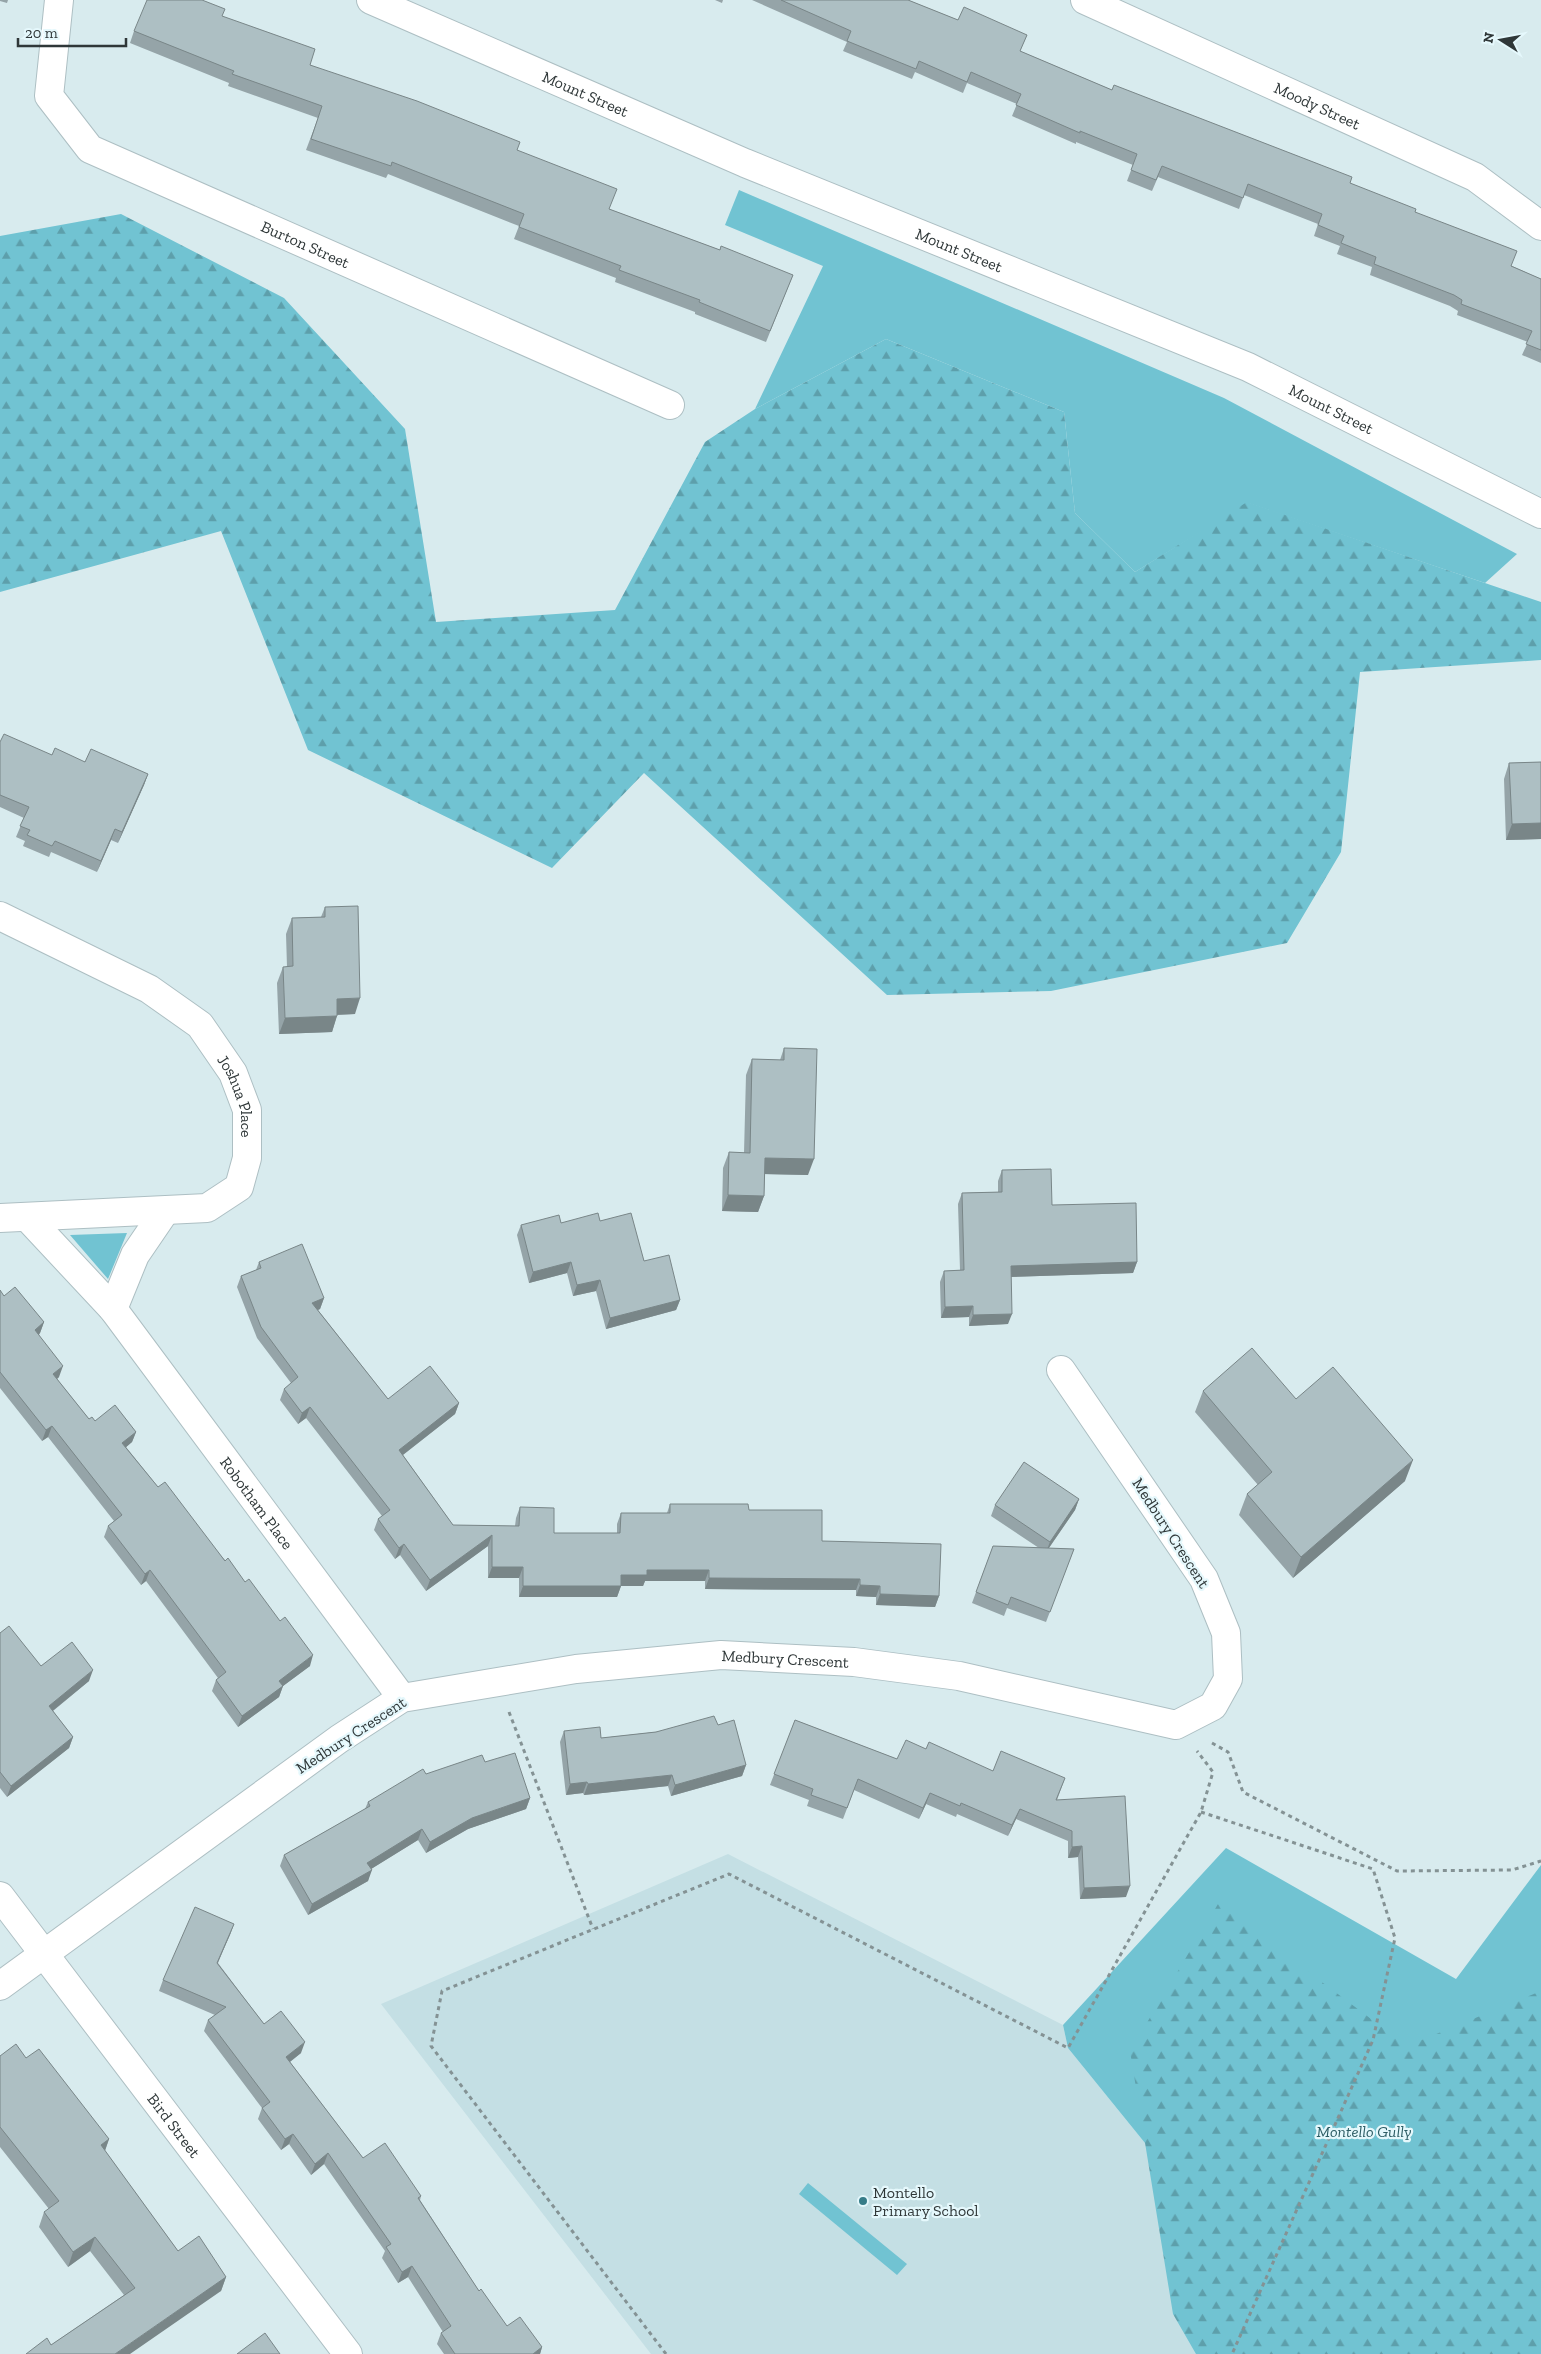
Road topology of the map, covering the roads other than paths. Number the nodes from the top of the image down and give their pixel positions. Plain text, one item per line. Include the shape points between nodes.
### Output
1 (58, 0) edge
2 (371, 0) edge
3 (1085, 0) edge
4 (1541, 226) edge
5 (670, 405) dead end
6 (1541, 514) edge
7 (0, 916) edge
8 (165, 1211) junction
9 (0, 1218) edge
10 (28, 1218) junction
11 (113, 1309) junction
12 (1061, 1370) dead end
13 (402, 1698) junction
14 (0, 1896) edge
15 (44, 1955) junction
16 (0, 1986) edge
17 (348, 2354) edge

1 - 5 main road, Burton Street via 49,96 90,149
2 - 6 main road, Mount Street via 745,163 1248,367
3 - 4 main road, Moody Street via 1475,177
7 - 8 main road, Joshua Place via 150,989 200,1024 233,1073 247,1110 247,1158 239,1187 207,1208
8 - 10 main road, Joshua Place
8 - 11 main road via 135,1255
9 - 10 main road, Joshua Place
10 - 11 main road, Robotham Place
11 - 13 main road, Robotham Place
12 - 13 main road, Medbury Crescent via 1204,1579 1226,1633 1228,1679 1213,1706 1176,1725 959,1676 854,1662 721,1655 576,1670
13 - 15 main road, Medbury Crescent via 339,1739
14 - 15 main road, Bird Street
15 - 16 main road, Medbury Crescent
15 - 17 main road, Bird Street

